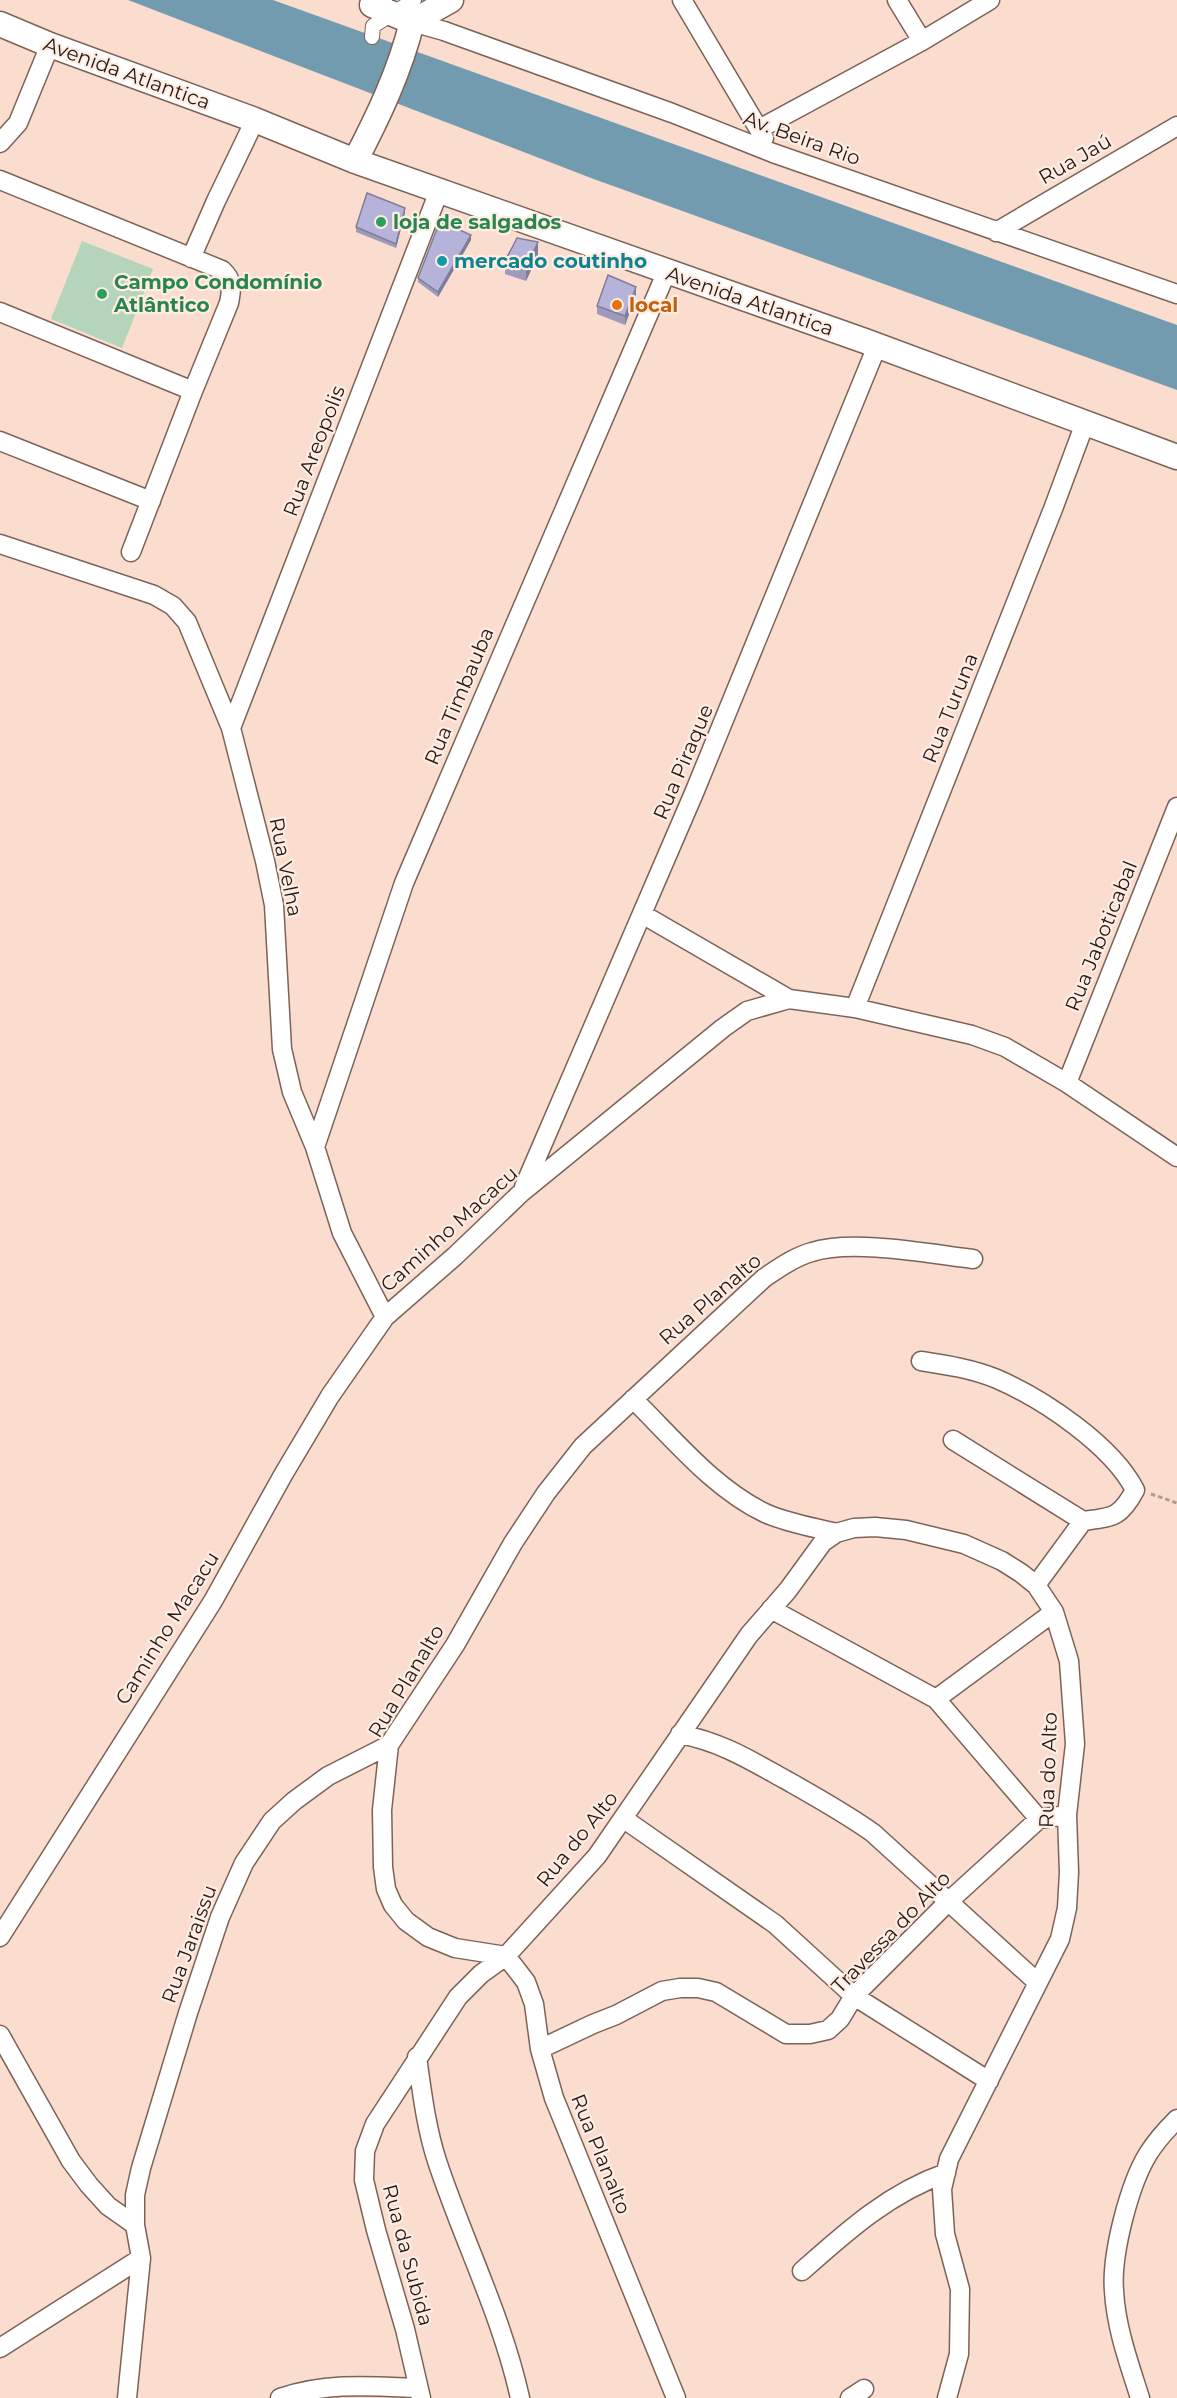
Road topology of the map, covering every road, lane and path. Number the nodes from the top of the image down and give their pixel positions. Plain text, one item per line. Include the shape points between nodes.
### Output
1 (451, 0) edge
2 (682, 0) edge
3 (897, 0) edge
4 (990, 0) edge
5 (370, 2) edge
6 (411, 22) edge
7 (0, 24) edge
8 (372, 37) dead end
9 (922, 41) junction
10 (50, 45) junction
11 (255, 120) junction
12 (1177, 126) edge
13 (759, 129) junction
14 (0, 143) edge
15 (773, 153) junction
16 (355, 161) junction
17 (0, 180) edge
18 (439, 191) junction
19 (996, 232) junction
20 (191, 258) junction
21 (667, 271) junction
22 (1177, 294) edge
23 (0, 312) edge
24 (877, 346) junction
25 (193, 391) junction
26 (1085, 423) junction
27 (0, 441) edge
28 (1177, 457) edge
29 (151, 501) junction
30 (0, 544) edge
31 (131, 552) dead end
32 (231, 728) junction
33 (1177, 807) edge
34 (642, 914) junction
35 (789, 999) junction
36 (855, 1008) junction
37 (1067, 1083) junction
38 (315, 1147) junction
39 (1177, 1157) edge
40 (522, 1192) junction
41 (973, 1259) dead end
42 (386, 1317) junction
43 (921, 1361) dead end
44 (633, 1399) junction
45 (953, 1440) dead end
46 (1135, 1490) junction
47 (1177, 1503) edge
48 (1083, 1521) junction
49 (836, 1533) junction
50 (1036, 1586) junction
51 (771, 1609) junction
52 (1054, 1612) junction
53 (936, 1699) junction
54 (680, 1734) junction
55 (389, 1746) junction
56 (1067, 1815) junction
57 (624, 1819) junction
58 (1039, 1819) junction
59 (948, 1902) junction
60 (0, 1937) edge
61 (506, 1956) junction
62 (1037, 1982) junction
63 (854, 1996) junction
64 (0, 2035) edge
65 (540, 2049) junction
66 (417, 2057) junction
67 (989, 2081) junction
68 (1177, 2119) edge
69 (946, 2173) junction
70 (135, 2224) junction
71 (141, 2258) junction
72 (802, 2271) dead end
73 (0, 2348) edge
74 (420, 2393) edge
75 (127, 2398) edge
76 (280, 2398) edge
77 (520, 2398) edge
78 (676, 2398) edge
79 (947, 2398) edge
80 (1140, 2398) edge

1 - 6 street
2 - 13 street
3 - 9 street
4 - 9 street
5 - 6 street
6 - 8 street via 373,26
6 - 15 street, Av. Beira Rio via 672,113
6 - 16 street via 379,115
7 - 10 street, Avenida Atlantica
9 - 13 street
10 - 11 street, Avenida Atlantica
10 - 14 street via 18,123
11 - 16 street, Avenida Atlantica
11 - 20 street
12 - 19 street, Rua Jaú
13 - 15 street
15 - 19 street, Av. Beira Rio
16 - 18 street, Avenida Atlantica
17 - 20 street
18 - 21 street, Avenida Atlantica
18 - 32 street, Rua Areopolis
19 - 22 street, Av. Beira Rio
20 - 25 street via 222,270 230,278 232,290
21 - 24 street, Avenida Atlantica
21 - 38 street, Rua Timbauba via 404,883
23 - 25 street
24 - 26 street, Avenida Atlantica
24 - 34 street, Rua Piraque
25 - 29 street
26 - 28 street, Avenida Atlantica
26 - 36 street, Rua Turuna
27 - 29 street
29 - 31 street
30 - 32 street, Rua Velha via 154,595 173,606 187,622
32 - 38 street, Rua Velha via 274,904 282,1049 292,1092
33 - 37 street, Rua Jaboticabal
34 - 35 street
34 - 40 street, Rua Piraque
35 - 36 street, Caminho Macacu
35 - 40 street, Caminho Macacu via 747,1011 723,1028
36 - 37 street, Caminho Macacu via 972,1035 1005,1047
37 - 39 street, Caminho Macacu
38 - 42 street, Rua Velha via 342,1233
40 - 42 street, Caminho Macacu
41 - 44 street, Rua Planalto via 844,1247 799,1257 764,1278
42 - 60 street, Caminho Macacu via 330,1396 213,1601
43 - 46 street via 998,1379 1056,1411 1126,1472
44 - 49 street via 717,1481 742,1500 787,1521
44 - 55 street, Rua Planalto via 583,1446 546,1493
45 - 48 street
46 - 47 path
46 - 48 street via 1125,1508 1110,1517
48 - 50 street
49 - 50 street, Rua do Alto via 875,1527 964,1544 1002,1561
49 - 51 street, Rua do Alto via 823,1542
50 - 52 street, Rua do Alto
51 - 53 street
51 - 54 street, Rua do Alto
52 - 53 street
52 - 56 street, Rua do Alto via 1070,1661 1074,1699 1075,1744
53 - 58 street
54 - 57 street, Rua do Alto
54 - 59 street via 727,1747 848,1814
55 - 61 street, Rua Planalto via 382,1810 383,1867 393,1905 406,1921 428,1937 455,1948
55 - 70 street, Rua Jaraissu via 328,1776 294,1801 272,1821 244,1863 220,1917 141,2168 135,2195
56 - 58 street
56 - 62 street, Rua do Alto via 1067,1908 1060,1939
57 - 61 street, Rua do Alto via 597,1856
57 - 63 street via 775,1924
58 - 59 street, Travessa do Alto
59 - 62 street
59 - 63 street, Travessa do Alto
61 - 65 street, Rua Planalto via 526,1982 534,2004
61 - 66 street, Rua da Subida via 458,1997
62 - 67 street, Rua do Alto
63 - 65 street, Travessa do Alto via 828,2030 786,2034 716,1992 671,1989
63 - 67 street
64 - 70 street via 71,2161 108,2206
65 - 78 street, Rua Planalto via 554,2098
66 - 74 street, Rua da Subida via 375,2124 365,2151 364,2180
66 - 77 street via 436,2159
67 - 69 street, Rua do Alto via 949,2159
68 - 80 street via 1147,2156 1130,2197 1117,2247 1113,2290
69 - 72 street via 903,2191 878,2208
69 - 79 street, Rua do Alto via 942,2188 945,2234 960,2289 959,2354
70 - 71 street, Rua Jaraissu
71 - 73 street
71 - 75 street, Rua Jaraissu
74 - 76 street via 339,2385

